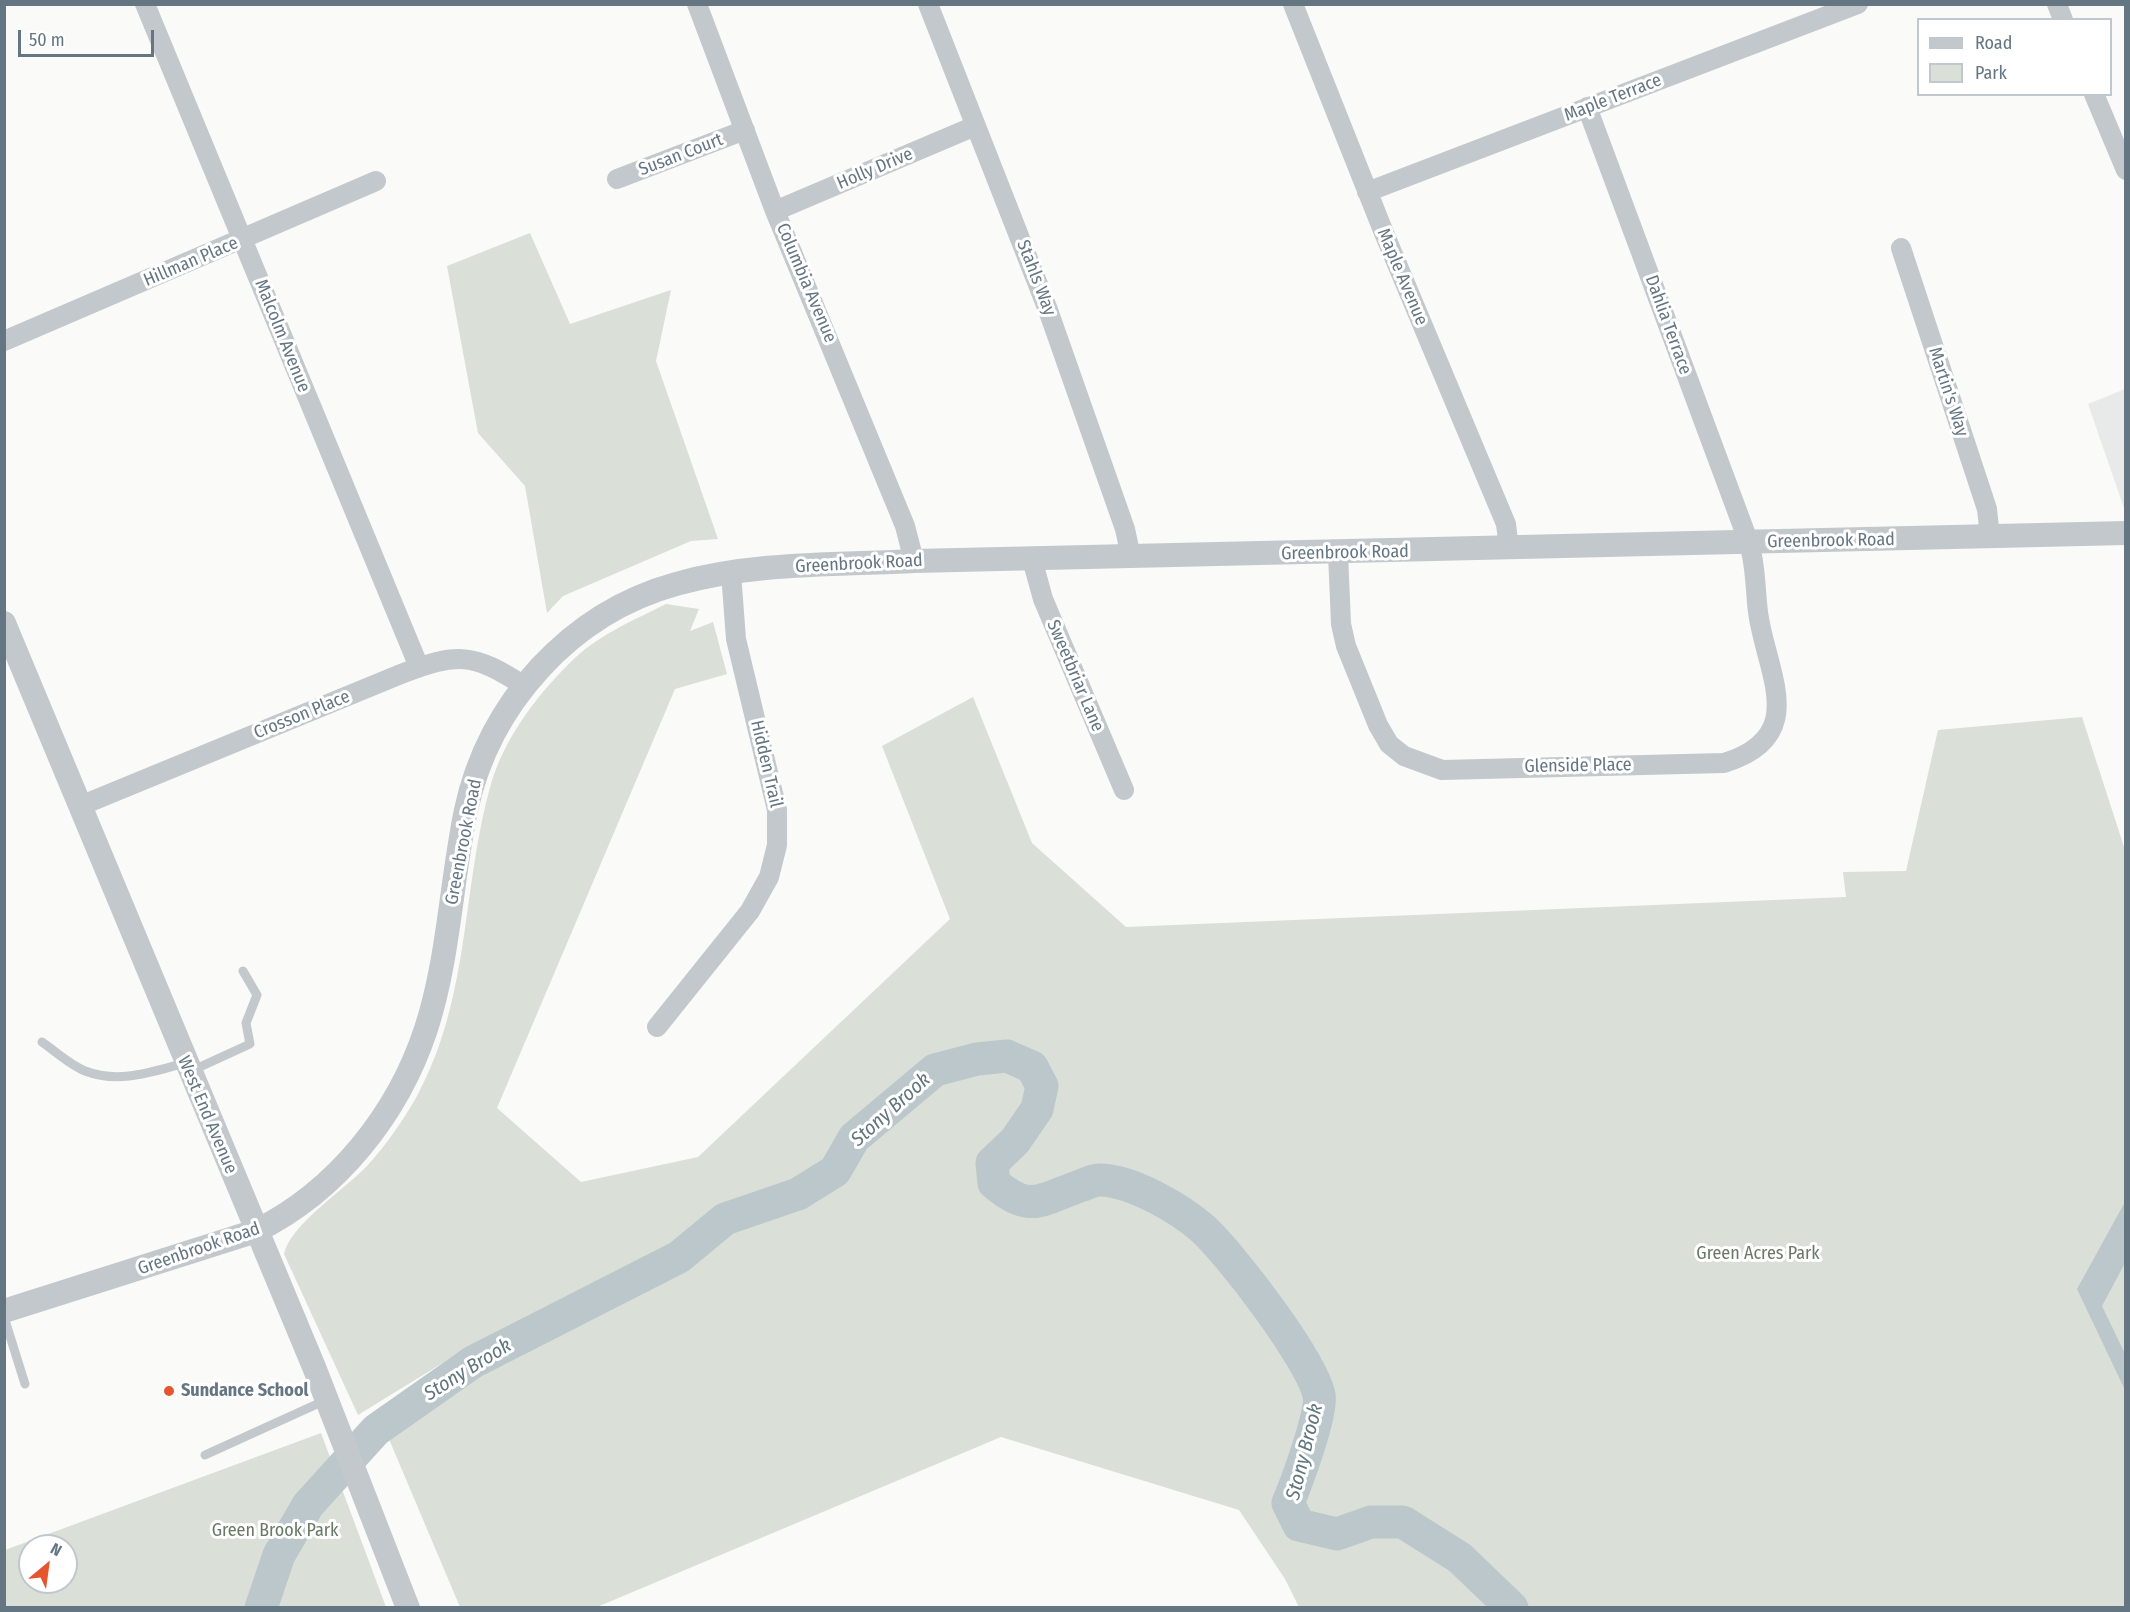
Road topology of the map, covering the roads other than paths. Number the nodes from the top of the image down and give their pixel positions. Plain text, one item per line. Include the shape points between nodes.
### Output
1 (145, 4) edge
2 (697, 4) edge
3 (928, 4) edge
4 (1293, 4) edge
5 (1858, 4) edge
6 (2095, 96) edge
7 (1587, 107) junction
8 (975, 126) junction
9 (745, 130) junction
10 (2126, 170) edge
11 (617, 179) dead end
12 (375, 182) dead end
13 (1367, 192) junction
14 (775, 211) junction
15 (244, 240) junction
16 (1901, 248) dead end
17 (4, 341) edge
18 (2126, 533) edge
19 (1990, 537) junction
20 (1749, 543) junction
21 (1509, 549) junction
22 (1338, 553) junction
23 (1131, 556) junction
24 (1032, 559) junction
25 (914, 561) junction
26 (731, 573) junction
27 (4, 623) edge
28 (419, 667) junction
29 (524, 686) junction
30 (1124, 790) dead end
31 (80, 806) junction
32 (243, 971) dead end
33 (657, 1027) dead end
34 (42, 1042) dead end
35 (187, 1067) junction
36 (256, 1231) junction
37 (4, 1311) edge
38 (4, 1317) edge
39 (25, 1384) dead end
40 (326, 1400) junction
41 (205, 1455) dead end
42 (408, 1608) edge

1 - 15 street, Malcolm Avenue
2 - 9 street, Columbia Avenue
3 - 8 street, Stahls Way
4 - 13 street, Maple Avenue
5 - 7 street, Maple Terrace
6 - 10 street
7 - 13 street, Maple Terrace
7 - 20 street, Dahlia Terrace
8 - 14 street, Holly Drive
8 - 23 street, Stahls Way via 1048,309
9 - 11 street, Susan Court
9 - 14 street, Columbia Avenue
12 - 15 street, Hillman Place
13 - 21 street, Maple Avenue via 1506,524
14 - 25 street, Columbia Avenue via 905,526
15 - 17 street, Hillman Place
15 - 28 street, Malcolm Avenue
16 - 19 street, Martin's Way via 1987,509
18 - 19 street, Greenbrook Road
19 - 20 street, Greenbrook Road
20 - 21 street, Greenbrook Road
20 - 22 street, Glenside Place via 1755,562 1758,612 1779,702 1774,725 1745,756 1724,763 1701,764 1442,770 1404,756 1389,744 1378,725 1346,646 1341,624
21 - 22 street, Greenbrook Road
22 - 23 street, Greenbrook Road
23 - 24 street, Greenbrook Road
24 - 25 street, Greenbrook Road
24 - 30 street, Sweetbriar Lane via 1043,599
25 - 26 street, Greenbrook Road
26 - 29 street, Greenbrook Road via 676,584 621,606 569,640
26 - 33 street, Hidden Trail via 736,639 777,810 777,845 769,877 750,911
27 - 31 street, West End Avenue
28 - 29 street, Crosson Place via 449,658 468,658 499,669
28 - 31 street, Crosson Place
29 - 36 street, Greenbrook Road via 490,740 471,790 432,1006 418,1052 402,1086 374,1130 340,1170 292,1211
31 - 35 street, West End Avenue
32 - 35 lane via 257,995 246,1023 250,1044
34 - 35 lane via 83,1070 114,1077
35 - 36 street, West End Avenue
36 - 37 street, Greenbrook Road
36 - 40 street, West End Avenue
38 - 39 lane
40 - 41 lane
40 - 42 street, West End Avenue

